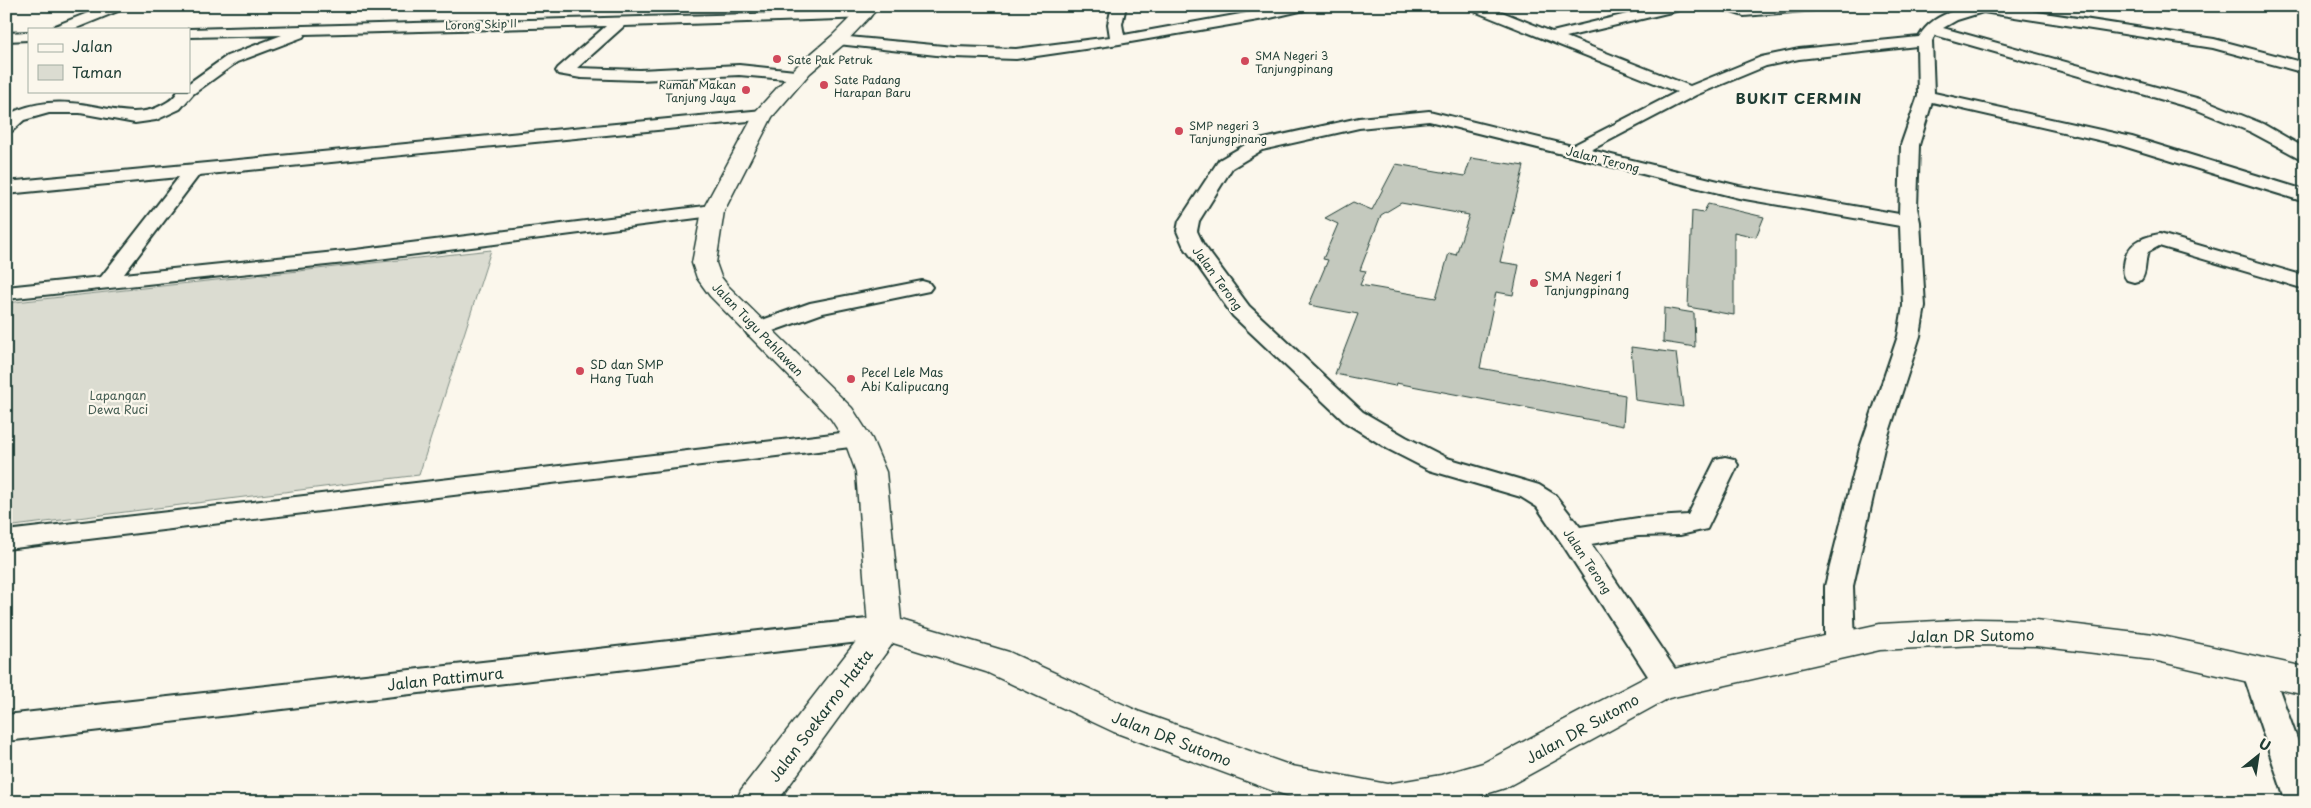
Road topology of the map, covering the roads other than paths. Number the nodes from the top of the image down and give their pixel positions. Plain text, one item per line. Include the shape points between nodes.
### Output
1 (118, 6) edge
2 (611, 6) edge
3 (1119, 6) edge
4 (1304, 6) edge
5 (1474, 6) edge
6 (1679, 6) edge
7 (1727, 6) edge
8 (1816, 6) edge
9 (1987, 7) edge
10 (868, 11) edge
11 (622, 20) junction
12 (587, 21) junction
13 (63, 28) edge
14 (306, 30) junction
15 (190, 33) edge
16 (28, 36) edge
17 (1929, 36) junction
18 (6, 37) edge
19 (1548, 37) junction
20 (838, 40) junction
21 (1119, 40) junction
22 (2302, 66) edge
23 (798, 76) junction
24 (190, 89) edge
25 (187, 92) edge
26 (1690, 92) junction
27 (1926, 96) junction
28 (763, 115) junction
29 (6, 127) edge
30 (1574, 152) junction
31 (2305, 156) edge
32 (194, 169) junction
33 (6, 188) edge
34 (2305, 196) edge
35 (713, 211) junction
36 (1910, 222) junction
37 (2134, 276) dead end
38 (108, 281) junction
39 (2305, 283) edge
40 (922, 287) dead end
41 (6, 293) edge
42 (756, 330) junction
43 (858, 439) junction
44 (1725, 465) dead end
45 (1573, 538) junction
46 (6, 540) edge
47 (885, 628) junction
48 (1840, 646) junction
49 (2256, 670) junction
50 (2305, 681) edge
51 (1670, 684) junction
52 (6, 728) edge
53 (755, 802) edge
54 (2303, 802) edge

1 - 13 street
2 - 12 street
3 - 21 street via 1114,22
4 - 21 street
5 - 19 street
6 - 19 street
7 - 8 street via 1744,12
9 - 17 street via 1945,20
9 - 22 street via 2214,44
10 - 11 street, Lorong Skip II
10 - 20 main road, Jalan Tugu Pahlawan
11 - 12 street, Lorong Skip II
11 - 23 street via 564,71 640,75 739,70
12 - 14 street, Lorong Skip II
14 - 15 street, Lorong Skip II
14 - 24 street via 232,59
16 - 18 street
17 - 26 street via 1781,57
17 - 27 street
17 - 31 street via 2201,104 2257,128
19 - 26 street
20 - 21 street via 1016,54
20 - 23 main road, Jalan Tugu Pahlawan
23 - 28 main road, Jalan Tugu Pahlawan
25 - 29 street via 169,108 142,118 61,107 21,115
26 - 30 street
27 - 34 street via 2126,141
27 - 36 street via 1910,145 1907,208
28 - 32 street
28 - 35 main road, Jalan Tugu Pahlawan
30 - 36 street, Jalan Terong via 1739,192
30 - 45 street, Jalan Terong via 1429,116 1359,123 1256,146 1225,164 1189,221 1187,231 1193,245 1241,311 1354,417 1438,464 1530,491 1546,501
32 - 33 street
32 - 38 street
35 - 38 street via 355,256
35 - 42 main road, Jalan Tugu Pahlawan via 704,263 709,278
36 - 48 street via 1914,306 1909,336 1872,448 1839,586
37 - 39 street via 2133,263 2137,251 2148,241 2160,240
38 - 41 street
40 - 42 street via 818,308
42 - 43 main road, Jalan Tugu Pahlawan via 831,402
43 - 46 street
43 - 47 main road, Jalan Tugu Pahlawan via 871,472
44 - 45 street via 1698,522 1638,527
45 - 51 street, Jalan Terong
47 - 51 main road, Jalan DR Sutomo via 997,662 1127,722 1292,782 1387,800 1441,791 1492,777 1646,693
47 - 52 street, Jalan Pattimura
47 - 53 main road, Jalan Soekarno Hatta
48 - 49 main road, Jalan DR Sutomo via 1880,637 1976,632 2036,633 2153,648
48 - 51 main road, Jalan DR Sutomo
49 - 50 main road, Jalan DR Sutomo
49 - 54 street

